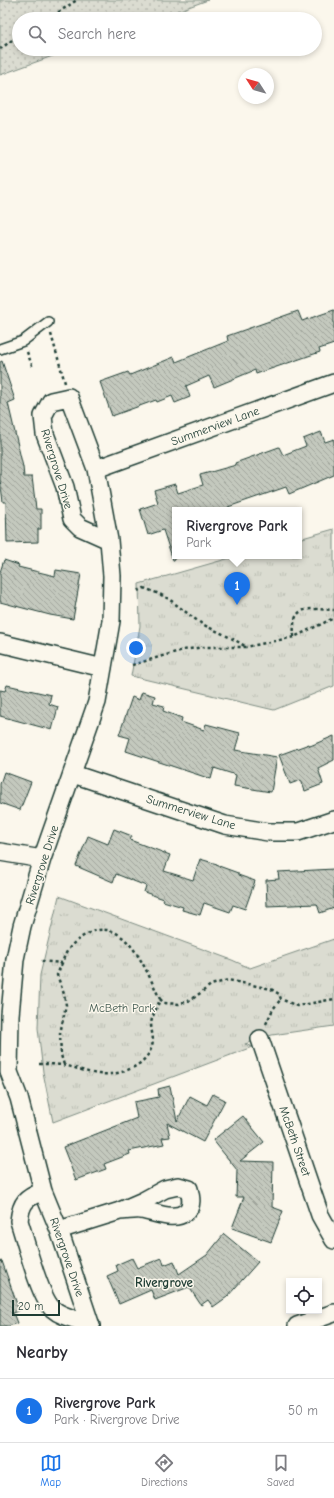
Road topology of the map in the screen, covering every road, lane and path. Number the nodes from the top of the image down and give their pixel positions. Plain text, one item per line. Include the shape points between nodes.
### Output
1 (71, 0) edge
2 (77, 0) edge
3 (71, 4) junction
4 (59, 12) edge
5 (12, 40) edge
6 (0, 49) edge
7 (48, 322) joint
8 (23, 341) junction
9 (0, 349) edge
10 (33, 368) dead end
11 (334, 383) edge
12 (69, 397) junction
13 (96, 469) junction
14 (109, 540) junction
15 (138, 591) dead end
16 (334, 610) edge
17 (334, 618) edge
18 (294, 637) junction
19 (0, 643) edge
20 (246, 647) junction
21 (132, 665) dead end
22 (103, 668) junction
23 (72, 774) junction
24 (334, 820) edge
25 (0, 852) edge
26 (42, 859) junction
27 (41, 961) dead end
28 (62, 963) junction
29 (160, 999) junction
30 (281, 999) junction
31 (334, 999) edge
32 (260, 1039) joint
33 (39, 1064) dead end
34 (67, 1066) junction
35 (5, 1071) edge
36 (43, 1191) junction
37 (120, 1211) dead end
38 (59, 1230) junction
39 (334, 1240) edge
40 (334, 1314) edge
41 (90, 1325) edge
42 (297, 1326) edge

1 - 3 path
2 - 3 path
3 - 4 path
5 - 6 path
7 - 8 lane
7 - 12 path
8 - 9 lane
8 - 10 path
11 - 13 street, Summerview Lane
12 - 13 street, Rivergrove Drive
12 - 14 street, Rivergrove Drive via 51,401 43,416 45,434 65,487 72,519 80,527
13 - 14 street, Rivergrove Drive
14 - 22 street, Rivergrove Drive via 112,576 110,621
15 - 20 path via 144,588 168,599 192,617
16 - 18 path via 303,610 296,614 293,622
17 - 18 path
18 - 20 path
19 - 22 street
20 - 21 path via 183,650
22 - 23 street, Rivergrove Drive via 97,702
23 - 24 street, Summerview Lane via 225,825 268,832 298,832
23 - 26 street, Rivergrove Drive
25 - 26 street
26 - 35 street, Rivergrove Drive via 15,959
27 - 28 path
28 - 29 path via 66,951 76,940 92,932 104,930 118,934 139,956
28 - 34 path via 58,975 66,1005 60,1034 61,1055 64,1065
29 - 30 path via 164,1003 179,1004 191,1000 211,985 228,980 270,989
29 - 34 path via 152,1020 152,1047 140,1063 127,1071 113,1074 98,1074
30 - 31 path via 297,1006
30 - 32 path via 267,1019 266,1036
32 - 39 street, McBeth Street via 320,1215
33 - 34 path
35 - 36 street, Rivergrove Drive via 19,1098
36 - 38 street, Rivergrove Drive
36 - 41 street, Rivergrove Drive via 24,1201 19,1221 43,1295 52,1309
37 - 38 street
38 - 41 street, Rivergrove Drive
40 - 42 street

